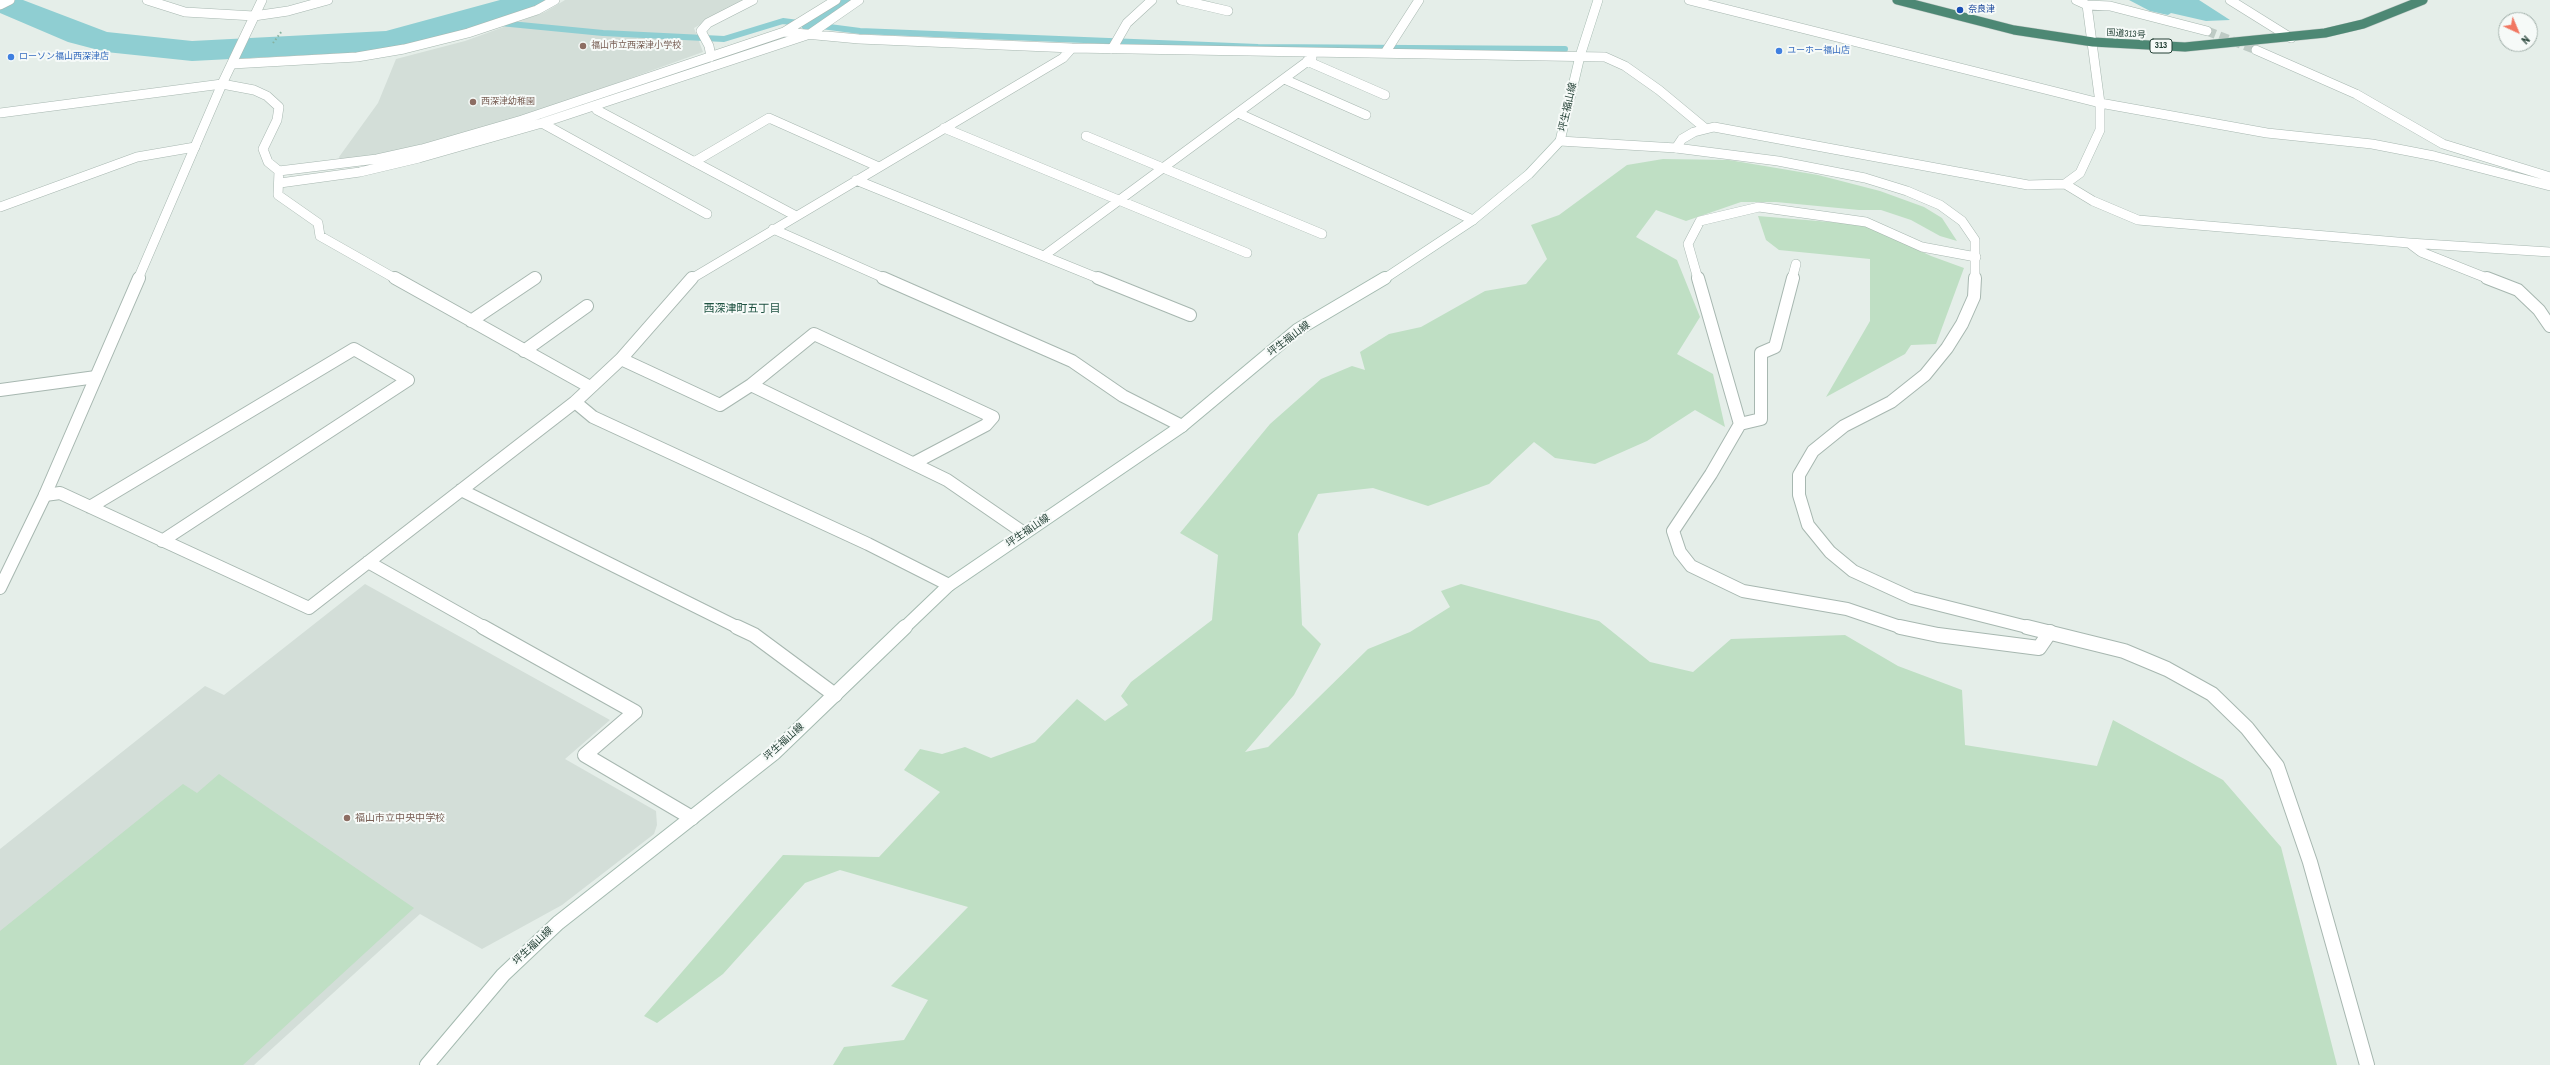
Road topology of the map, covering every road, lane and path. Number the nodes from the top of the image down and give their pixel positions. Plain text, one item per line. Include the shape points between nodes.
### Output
1 (10, 0) edge
2 (147, 0) edge
3 (262, 0) edge
4 (328, 0) edge
5 (555, 0) edge
6 (753, 0) edge
7 (836, 0) edge
8 (859, 0) edge
9 (1152, 0) edge
10 (1181, 0) edge
11 (1419, 0) edge
12 (1598, 0) edge
13 (1689, 0) edge
14 (1898, 0) edge
15 (2076, 0) edge
16 (2230, 0) edge
17 (2423, 0) edge
18 (1719, 3) edge
19 (0, 5) edge
20 (2087, 5) junction
21 (1228, 11) dead end
22 (254, 16) junction
23 (788, 30) junction
24 (2208, 31) tunnel mouth
25 (812, 32) junction
26 (2291, 38) junction
27 (2094, 42) junction
28 (1072, 48) junction
29 (1112, 48) junction
30 (2256, 50) tunnel mouth
31 (1385, 53) junction
32 (1580, 56) junction
33 (711, 57) junction
34 (1309, 57) junction
35 (233, 62) junction
36 (1284, 79) junction
37 (222, 84) junction
38 (1384, 95) dead end
39 (2100, 103) junction
40 (594, 106) junction
41 (0, 113) edge
42 (1238, 113) junction
43 (1366, 115) dead end
44 (542, 123) junction
45 (944, 128) junction
46 (1706, 129) junction
47 (1086, 136) dead end
48 (1560, 141) junction
49 (195, 147) junction
50 (1676, 148) junction
51 (694, 162) junction
52 (879, 167) junction
53 (1164, 167) junction
54 (279, 171) junction
55 (2550, 176) edge
56 (856, 180) junction
57 (280, 183) junction
58 (2065, 184) junction
59 (2550, 186) edge
60 (1120, 200) junction
61 (0, 207) edge
62 (707, 214) dead end
63 (796, 216) junction
64 (1473, 220) junction
65 (773, 229) junction
66 (1322, 234) dead end
67 (2409, 243) junction
68 (2550, 252) edge
69 (1247, 253) dead end
70 (1045, 255) junction
71 (1976, 257) junction
72 (1796, 264) dead end
73 (535, 278) dead end
74 (587, 306) dead end
75 (1190, 315) dead end
76 (471, 321) junction
77 (2550, 326) edge
78 (524, 350) junction
79 (621, 359) junction
80 (96, 377) junction
81 (751, 385) junction
82 (590, 387) junction
83 (0, 390) edge
84 (575, 402) junction
85 (1740, 424) junction
86 (1182, 426) junction
87 (914, 463) junction
88 (461, 490) junction
89 (45, 495) junction
90 (90, 508) junction
91 (1024, 533) junction
92 (162, 541) junction
93 (368, 562) junction
94 (949, 585) junction
95 (0, 588) edge
96 (2050, 632) junction
97 (835, 695) junction
98 (692, 818) junction
99 (427, 1065) edge
100 (2367, 1065) edge

1 - 19 street
2 - 22 street via 185,12
3 - 22 street
4 - 22 street via 288,11
5 - 35 street via 537,10 508,20 404,49 357,56
6 - 33 street via 708,23 701,31 709,46
7 - 23 street
8 - 25 street
9 - 29 street via 1127,23
10 - 21 street
11 - 31 street
12 - 32 street, 坪生福山線
13 - 18 street
14 - 27 highway, 国道313号 / 313 via 2014,30
15 - 20 street
16 - 26 street
17 - 26 highway, 国道313号 / 313 via 2363,24
18 - 39 street
20 - 24 street via 2110,6
20 - 27 street
22 - 35 street
23 - 25 street
23 - 33 street
25 - 28 street via 859,39
25 - 40 street
26 - 27 highway, 国道313号 / 313 via 2185,47
27 - 39 street
28 - 29 street
28 - 45 street via 1063,58
29 - 34 street
30 - 55 street via 2356,94 2443,144
31 - 32 street
31 - 34 street
32 - 46 street via 1605,57 1625,66
32 - 48 street, 坪生福山線
33 - 54 street via 522,120 422,149 334,166
34 - 36 street
34 - 38 street
35 - 37 street
36 - 42 street
36 - 43 street
37 - 41 street
37 - 49 street
37 - 54 street via 254,90 267,96 278,107 278,120 263,149 268,162
39 - 58 street via 2100,130 2080,173
39 - 59 street via 2267,133 2388,147 2434,156
40 - 44 street
40 - 51 street via 597,110
42 - 53 street
42 - 64 street
44 - 57 street via 360,172
44 - 62 street
45 - 52 street
45 - 60 street
46 - 50 street via 1694,132
46 - 58 street via 1714,127 2028,185
47 - 53 street
48 - 50 street
48 - 64 street, 坪生福山線 via 1529,174
49 - 61 street via 137,157
49 - 80 street
50 - 71 street via 1778,161 1865,178 1907,191 1940,206 1962,221 1975,240
51 - 52 street via 769,118
51 - 63 street
52 - 56 street
53 - 60 street
53 - 66 street
54 - 57 street
56 - 63 street
56 - 70 street
57 - 76 street via 278,195 318,223 320,236
58 - 67 street via 2093,201 2138,220
60 - 69 street
60 - 70 street
63 - 65 street
64 - 86 street, 坪生福山線 via 1396,272 1297,330
65 - 79 street via 692,278
65 - 86 street via 1072,361 1123,396
67 - 68 street
67 - 77 street via 2421,252 2518,290 2540,310
70 - 75 street
71 - 85 street via 1922,247 1866,222 1759,207 1700,221 1688,244
71 - 96 street via 1974,297 1962,324 1947,348 1925,375 1891,402 1844,426 1813,451 1799,475 1799,495 1808,525 1830,552 1853,571 1912,598
72 - 85 street via 1775,347 1761,353 1761,419
73 - 76 street
74 - 78 street
76 - 78 street
78 - 82 street
79 - 81 street via 720,405
79 - 82 street
80 - 83 street
80 - 89 street
81 - 87 street
81 - 87 street via 814,334 993,417 986,424
82 - 84 street
84 - 88 street
84 - 94 street via 593,417 868,544
85 - 96 street via 1673,531 1680,552 1691,566 1743,591 1847,610 1907,629 2038,648
86 - 91 street, 坪生福山線
87 - 91 street via 947,480
88 - 93 street
88 - 97 street via 754,635
89 - 90 street via 60,494
89 - 95 street
90 - 92 street
90 - 92 street via 354,349 408,380
91 - 94 street, 坪生福山線
92 - 93 street via 309,608
93 - 98 street via 635,712 585,755
94 - 97 street, 坪生福山線
96 - 100 street via 2124,651 2167,669 2212,694 2248,728 2277,766 2310,862
97 - 98 street, 坪生福山線 via 774,753
98 - 99 street, 坪生福山線 via 558,923 519,959 498,980

